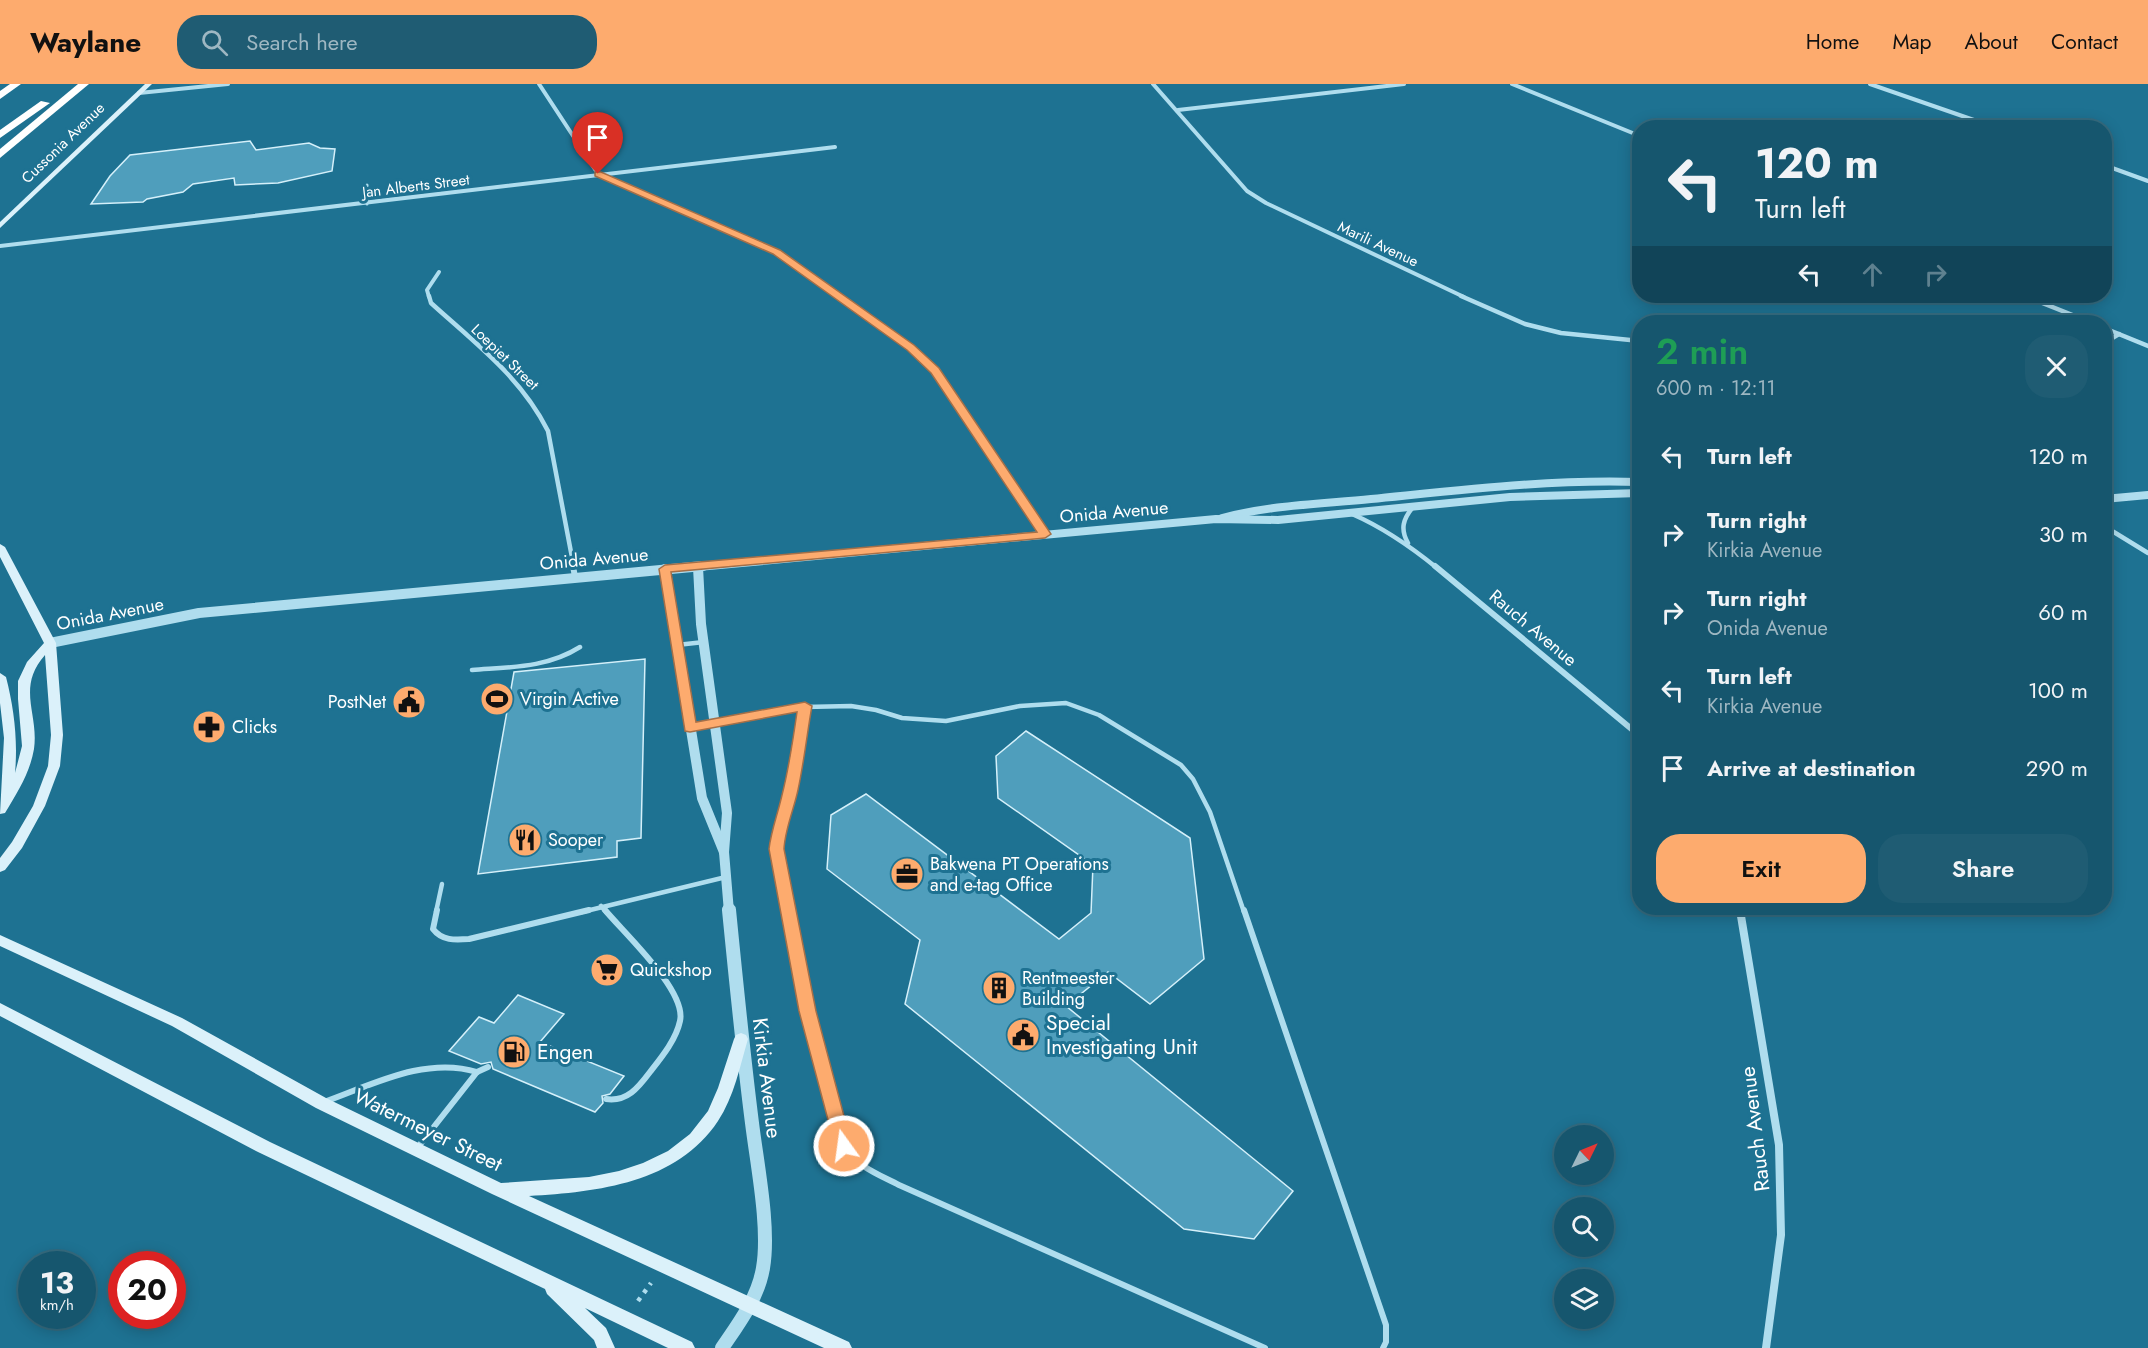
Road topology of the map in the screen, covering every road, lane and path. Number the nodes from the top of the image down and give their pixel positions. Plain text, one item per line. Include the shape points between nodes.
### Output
1 (16, 84) edge
2 (67, 84) edge
3 (84, 84) edge
4 (149, 84) edge
5 (228, 84) edge
6 (539, 84) edge
7 (1153, 84) edge
8 (1404, 84) edge
9 (1512, 84) edge
10 (1870, 84) edge
11 (139, 93) junction
12 (0, 96) edge
13 (1178, 110) junction
14 (1974, 120) edge
15 (1632, 133) edge
16 (0, 135) edge
17 (835, 147) dead end
18 (0, 155) edge
19 (2112, 168) edge
20 (603, 176) junction
21 (2148, 181) edge
22 (367, 185) dead end
23 (367, 204) junction
24 (0, 226) edge
25 (0, 246) edge
26 (439, 272) dead end
27 (2042, 303) edge
28 (2072, 315) edge
29 (2112, 331) edge
30 (2119, 334) junction
31 (2112, 338) edge
32 (1632, 340) edge
33 (2148, 346) edge
34 (1632, 482) edge
35 (1632, 494) edge
36 (2148, 495) edge
37 (2112, 498) edge
38 (1415, 505) junction
39 (1346, 512) junction
40 (1216, 519) junction
41 (2112, 531) edge
42 (1045, 534) junction
43 (1408, 544) junction
44 (0, 547) edge
45 (2148, 553) edge
46 (698, 567) junction
47 (665, 569) junction
48 (575, 577) junction
49 (704, 642) junction
50 (50, 643) junction
51 (676, 645) junction
52 (580, 646) dead end
53 (471, 670) dead end
54 (0, 677) edge
55 (805, 706) junction
56 (716, 724) junction
57 (690, 727) junction
58 (1632, 729) edge
59 (1, 807) edge
60 (724, 852) junction
61 (0, 867) edge
62 (726, 877) junction
63 (442, 884) dead end
64 (601, 906) junction
65 (1741, 915) edge
66 (0, 940) edge
67 (0, 1009) edge
68 (741, 1039) junction
69 (488, 1067) dead end
70 (477, 1072) junction
71 (606, 1099) dead end
72 (321, 1103) junction
73 (416, 1149) junction
74 (498, 1189) junction
75 (542, 1280) junction
76 (750, 1306) junction
77 (606, 1348) edge
78 (686, 1348) edge
79 (723, 1348) edge
80 (843, 1348) edge
81 (1265, 1348) edge
82 (1383, 1348) edge
83 (1766, 1348) edge

1 - 12 highway
2 - 16 highway
3 - 18 highway
4 - 11 main road, Cussonia Avenue
5 - 11 street
6 - 20 street via 592,167
7 - 13 street, Marili Avenue
8 - 13 street
9 - 15 street
10 - 14 street
11 - 24 main road, Cussonia Avenue
13 - 32 street, Marili Avenue via 1247,191 1266,204 1525,324 1561,333
17 - 20 street, Jan Alberts Street
19 - 21 street
20 - 23 street, Jan Alberts Street
20 - 42 street via 777,252 911,348 935,371
22 - 23 lane
23 - 25 street, Jan Alberts Street
26 - 48 street, Loepiet Street via 427,290 430,303 524,391 548,431
27 - 28 street
29 - 30 street
30 - 31 street
30 - 33 street
34 - 40 street, Onida Avenue via 1551,483 1427,493 1277,507
35 - 38 street, Onida Avenue via 1562,493
36 - 37 street
38 - 39 street, Onida Avenue
38 - 43 street via 1402,525
39 - 40 street, Onida Avenue via 1246,521
39 - 43 street, Rauch Avenue
40 - 42 street, Onida Avenue
41 - 45 street
42 - 46 street, Onida Avenue
43 - 58 street, Rauch Avenue
44 - 50 main road
46 - 47 street, Onida Avenue
46 - 49 street, Kirkia Avenue
47 - 48 street, Onida Avenue
47 - 51 street, Kirkia Avenue
48 - 50 street, Onida Avenue via 200,613
49 - 51 lane
49 - 56 street, Kirkia Avenue
50 - 59 main road via 26,674 28,746 19,780
50 - 61 main road via 57,735 54,766 39,807
51 - 57 street, Kirkia Avenue
52 - 53 lane via 549,662
54 - 59 main road via 11,741
55 - 56 lane
55 - 81 lane via 777,849 807,1011 850,1156 861,1166 899,1185
55 - 82 lane via 857,707 902,718 946,721 1020,706 1066,703 1099,715 1181,765 1210,812 1386,1325
56 - 57 lane
56 - 60 street, Kirkia Avenue via 727,813
57 - 60 street, Kirkia Avenue via 702,798
60 - 62 street, Kirkia Avenue
62 - 64 lane
62 - 68 street, Kirkia Avenue
63 - 64 lane via 433,929 441,938 455,940
64 - 71 lane via 671,986 678,999 681,1020 671,1041 632,1092 615,1100
65 - 83 street, Rauch Avenue via 1779,1145 1781,1179 1781,1235
66 - 72 main road, Watermeyer Street via 177,1022
67 - 75 main road via 264,1147
68 - 74 main road via 713,1116 696,1139 672,1159 589,1184
68 - 76 street, Kirkia Avenue via 762,1204 763,1268
69 - 70 lane
70 - 72 lane via 435,1068
70 - 73 lane
72 - 73 main road, Watermeyer Street
73 - 74 main road, Watermeyer Street
74 - 76 main road, Watermeyer Street
75 - 77 main road via 600,1334
75 - 78 main road
76 - 79 street, Kirkia Avenue
76 - 80 main road, Watermeyer Street

